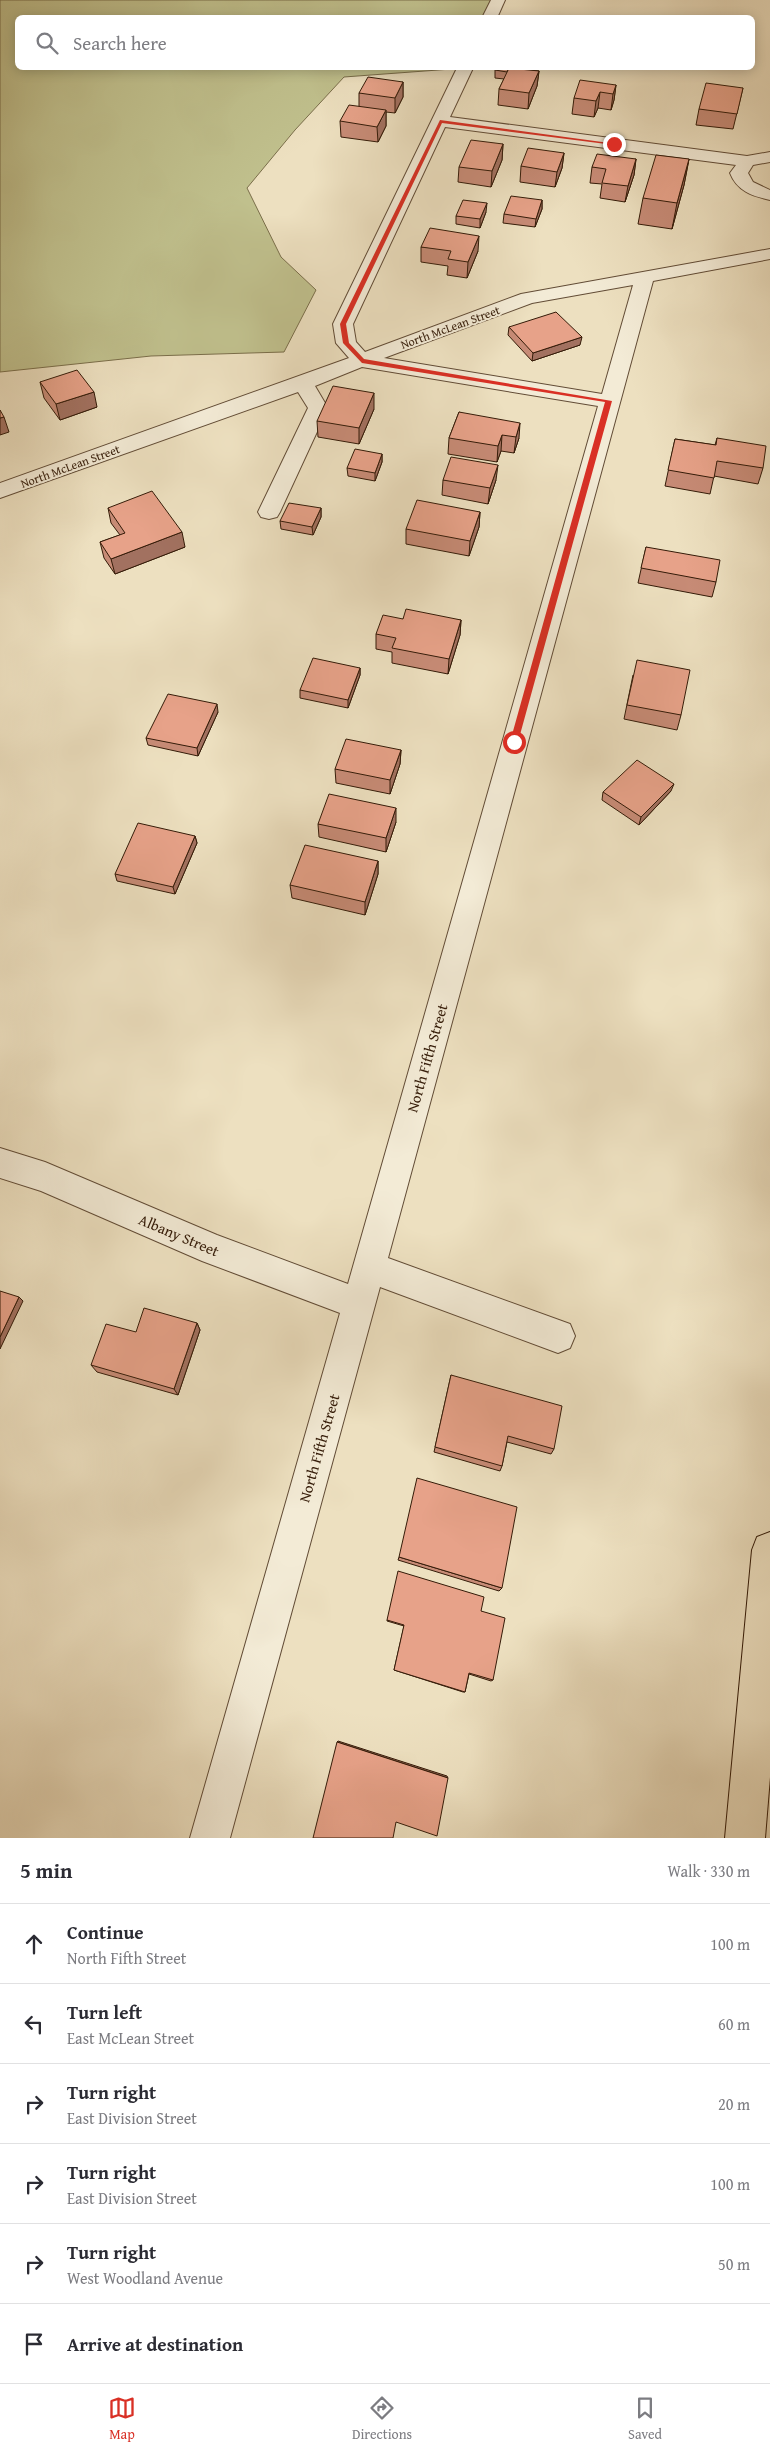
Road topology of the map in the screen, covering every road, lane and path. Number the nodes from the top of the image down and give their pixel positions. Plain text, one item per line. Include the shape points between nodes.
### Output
1 (498, 0) edge
2 (491, 15) edge
3 (464, 70) edge
4 (440, 121) junction
5 (770, 157) edge
6 (747, 161) junction
7 (770, 195) edge
8 (770, 254) edge
9 (644, 278) junction
10 (362, 361) junction
11 (302, 383) junction
12 (608, 401) junction
13 (0, 490) edge
14 (269, 512) dead end
15 (0, 1163) edge
16 (369, 1268) junction
17 (358, 1304) junction
18 (558, 1336) dead end
19 (770, 1550) edge
20 (210, 1838) edge
21 (745, 1838) edge

1 - 2 street
3 - 4 street
4 - 6 street
4 - 10 street via 343,324 346,343
5 - 6 street
6 - 7 street via 739,173 742,180 750,188
8 - 9 street, North McLean Street
9 - 10 street, North McLean Street via 528,298
9 - 12 street, North Fifth Street
10 - 11 street, North McLean Street
10 - 12 street
11 - 13 street, North McLean Street
11 - 14 street via 318,408
12 - 16 street, North Fifth Street
15 - 17 street, Albany Street via 45,1177 213,1250
16 - 17 street, North Fifth Street
16 - 18 street
17 - 20 street, North Fifth Street
19 - 21 highway

